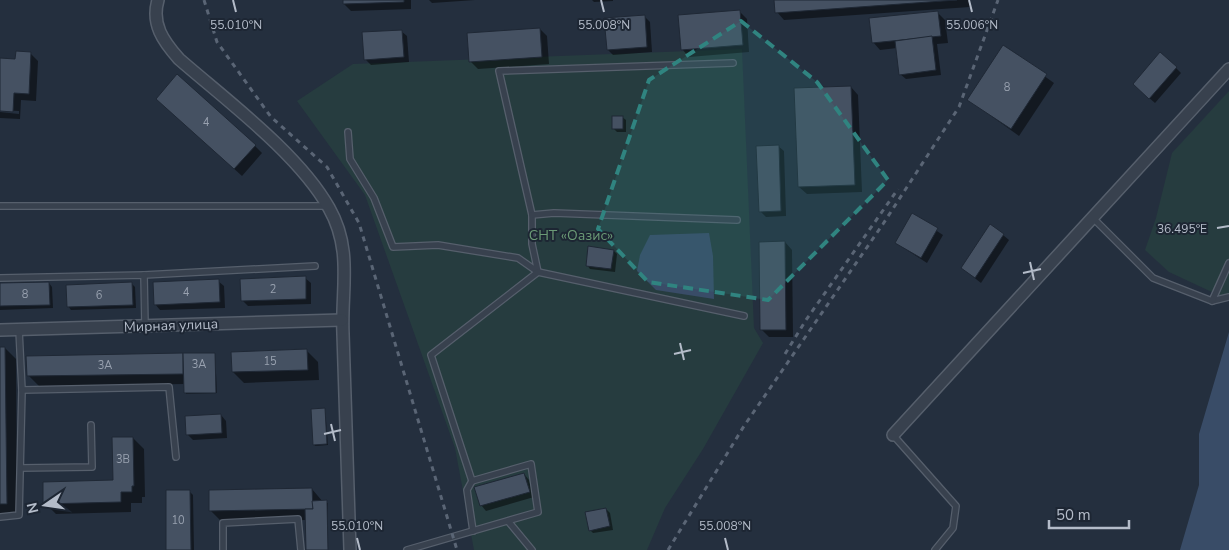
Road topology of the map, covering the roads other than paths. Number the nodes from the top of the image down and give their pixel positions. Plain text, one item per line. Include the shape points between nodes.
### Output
1 (158, 0) edge
2 (733, 63) dead end
3 (1229, 69) edge
4 (348, 132) dead end
5 (0, 206) edge
6 (329, 206) junction
7 (532, 215) junction
8 (1093, 218) junction
9 (737, 220) dead end
10 (1229, 263) edge
11 (315, 266) dead end
12 (538, 272) junction
13 (144, 275) junction
14 (0, 278) edge
15 (1229, 297) edge
16 (1212, 300) junction
17 (744, 316) dead end
18 (342, 320) junction
19 (146, 326) junction
20 (0, 330) edge
21 (19, 330) junction
22 (22, 390) junction
23 (91, 425) dead end
24 (892, 435) joint
25 (176, 457) dead end
26 (21, 468) junction
27 (472, 481) junction
28 (0, 516) edge
29 (508, 521) junction
30 (473, 531) junction
31 (223, 550) edge
32 (300, 550) edge
33 (350, 550) edge
34 (407, 550) edge
35 (532, 550) edge
36 (935, 550) edge

1 - 6 street via 156,27 166,44 300,167
2 - 7 lane via 499,71
3 - 8 street
4 - 12 lane via 350,159 374,198 393,247 438,245 518,258
5 - 6 lane
6 - 18 street via 341,236 346,265
7 - 9 lane via 554,213
7 - 12 lane via 532,244
8 - 16 lane via 1153,278
8 - 24 street
10 - 16 lane
11 - 13 lane
12 - 17 lane
12 - 27 lane via 431,355
13 - 14 lane
13 - 19 lane
15 - 16 lane
18 - 19 street, Мирная улица
18 - 33 street
19 - 21 street, Мирная улица
20 - 21 street, Мирная улица
21 - 22 lane
22 - 25 lane via 169,387
22 - 26 lane
23 - 26 lane via 92,467
24 - 36 lane via 956,506 953,528
26 - 28 lane via 18,515
27 - 29 lane via 531,464 538,512
27 - 30 lane via 467,490
29 - 30 lane
29 - 35 lane
30 - 34 lane
31 - 32 lane via 223,523 298,519

